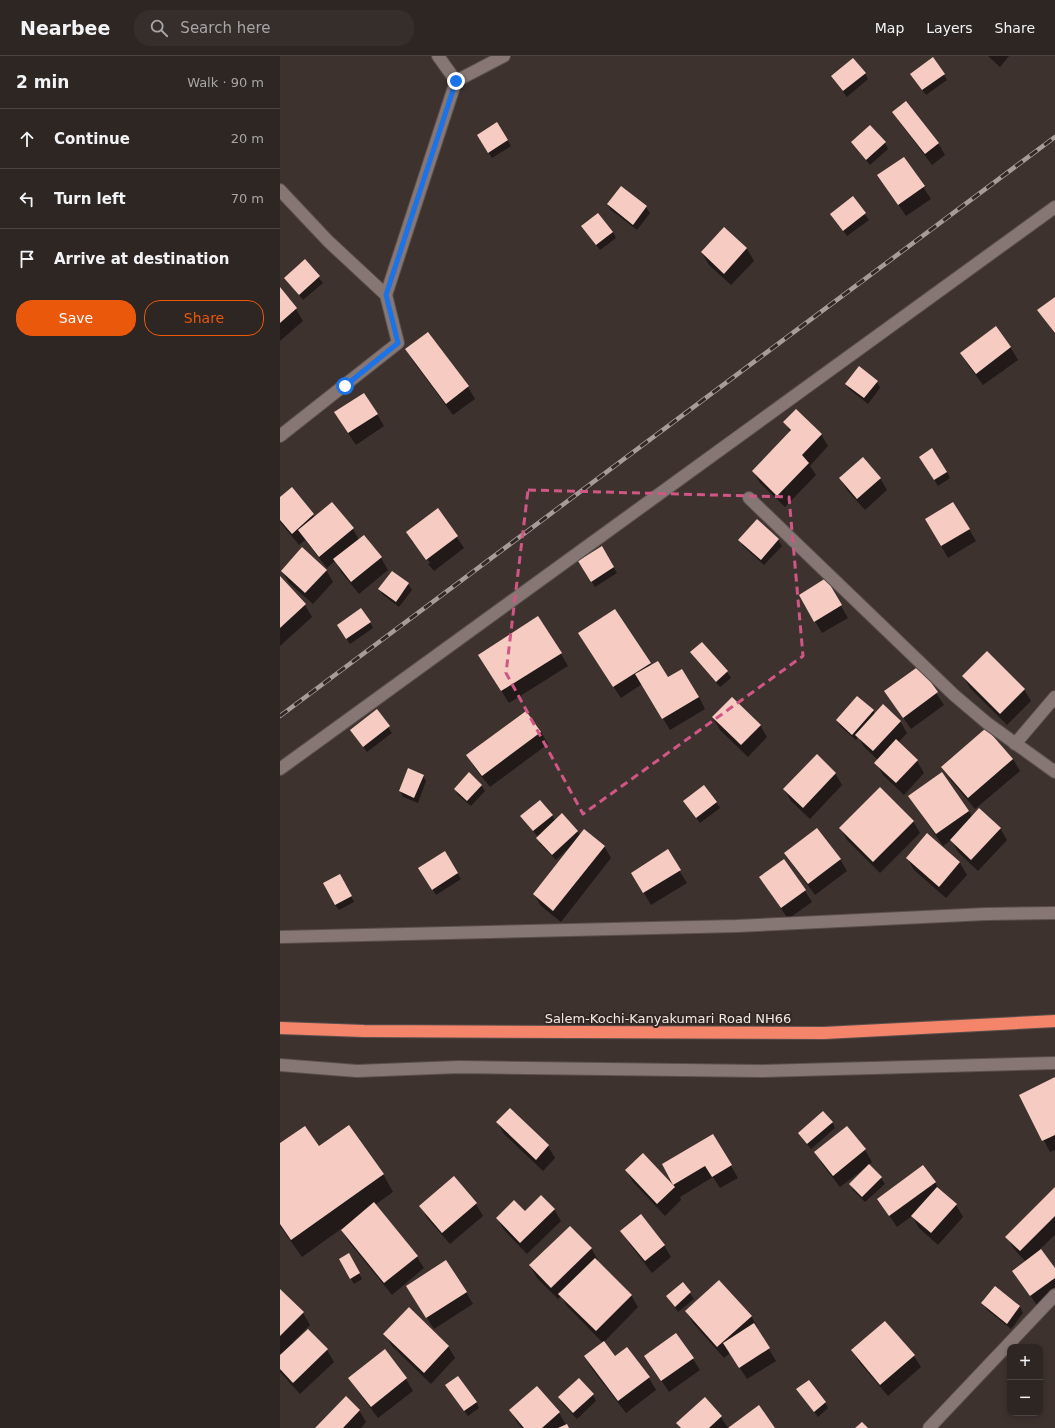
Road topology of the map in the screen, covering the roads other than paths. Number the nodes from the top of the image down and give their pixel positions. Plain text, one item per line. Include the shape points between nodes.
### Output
1 (438, 56) edge
2 (504, 56) edge
3 (456, 81) junction
4 (280, 190) edge
5 (1055, 207) edge
6 (386, 295) junction
7 (280, 436) edge
8 (749, 498) dead end
9 (1055, 697) edge
10 (1015, 744) junction
11 (280, 769) edge
12 (1055, 772) edge
13 (1055, 913) edge
14 (280, 937) edge
15 (1055, 1021) edge
16 (280, 1028) edge
17 (1055, 1063) edge
18 (280, 1065) edge
19 (1055, 1295) edge
20 (929, 1428) edge

1 - 3 street
2 - 3 street
3 - 6 street
4 - 6 street via 328,241
5 - 11 street
6 - 7 street via 398,343
8 - 10 street via 954,695
9 - 10 street
10 - 12 street
13 - 14 street via 737,926
15 - 16 highway, Salem-Kochi-Kanyakumari Road NH66 via 824,1033 364,1031
17 - 18 street via 760,1071 459,1067 357,1071
19 - 20 street

